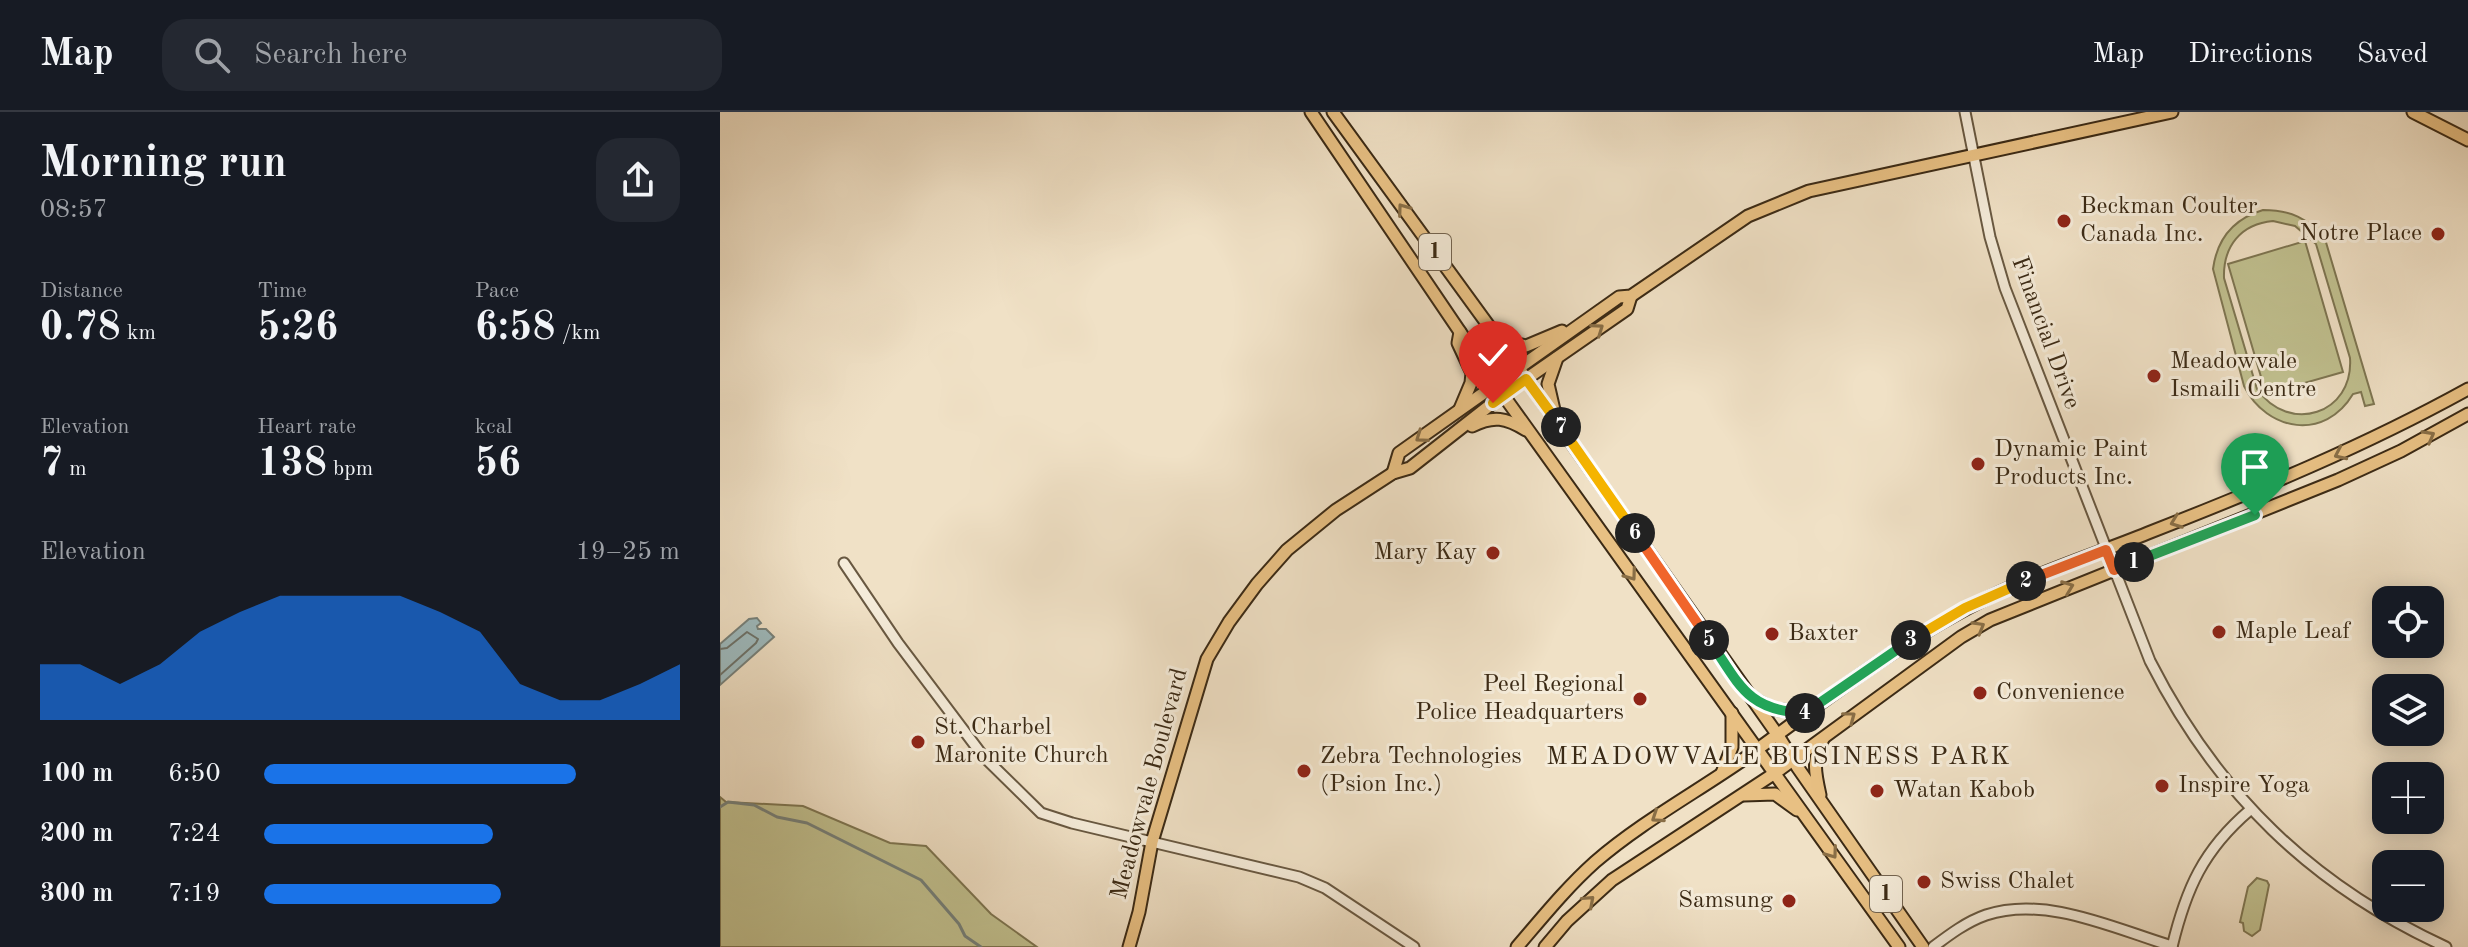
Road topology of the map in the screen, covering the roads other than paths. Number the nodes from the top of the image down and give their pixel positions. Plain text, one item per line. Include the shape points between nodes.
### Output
1 (1311, 112) edge
2 (1333, 112) edge
3 (1965, 112) edge
4 (2172, 112) edge
5 (2413, 112) edge
6 (2466, 135) edge
7 (1973, 156) junction
8 (1631, 296) junction
9 (1571, 331) junction
10 (1460, 332) junction
11 (1499, 340) junction
12 (1557, 357) junction
13 (1522, 374) junction
14 (2468, 389) edge
15 (1500, 390) junction
16 (1460, 410) junction
17 (2468, 414) edge
18 (1555, 419) junction
19 (1460, 429) junction
20 (1529, 432) junction
21 (1393, 473) junction
22 (2106, 550) junction
23 (844, 563) dead end
24 (2114, 570) junction
25 (1749, 697) junction
26 (1732, 713) junction
27 (1806, 713) junction
28 (1777, 734) junction
29 (1823, 739) junction
30 (1756, 749) junction
31 (1792, 759) junction
32 (1775, 773) junction
33 (1722, 774) junction
34 (1739, 795) junction
35 (1821, 800) junction
36 (2250, 810) junction
37 (1811, 824) junction
38 (1152, 842) junction
39 (1129, 947) edge
40 (1414, 947) edge
41 (1517, 947) edge
42 (1545, 947) edge
43 (1899, 947) edge
44 (1923, 947) edge
45 (1933, 947) edge
46 (2172, 947) edge
47 (2446, 947) edge

1 - 10 main road, 1
11 -> 2 main road, 1
3 - 7 street, Financial Drive
4 - 7 main road, Meadowvale Boulevard
5 - 6 main road
7 - 8 main road, Meadowvale Boulevard via 1809,191 1748,216
7 - 22 street, Financial Drive via 2005,288
8 - 9 main road, Meadowvale Boulevard via 1619,297
12 -> 8 main road, Meadowvale Boulevard via 1627,309
9 - 11 main road via 1526,346
9 - 13 main road, Meadowvale Boulevard
10 - 15 main road, 1
10 - 16 main road via 1458,343 1472,376
11 - 13 main road, 1
12 - 13 main road, Meadowvale Boulevard
12 - 18 main road via 1548,384
13 - 15 main road, Meadowvale Boulevard
13 - 18 main road, 1
14 -> 22 main road via 2328,460
15 - 16 main road, Meadowvale Boulevard
15 - 19 main road, Meadowvale Boulevard
15 - 20 main road, 1
16 -> 21 main road, Meadowvale Boulevard via 1399,453
24 -> 17 main road via 2338,480
18 - 25 main road, 1
19 - 20 main road via 1495,417
19 - 21 main road, Meadowvale Boulevard via 1410,468
20 -> 26 main road, 1
21 - 38 main road, Meadowvale Boulevard via 1287,550 1229,622 1207,659
22 - 24 street, Financial Drive
22 - 27 main road via 1965,608
23 - 38 street via 983,756 1041,813
29 -> 24 main road via 1990,620
24 - 36 street, Financial Drive via 2162,686
25 - 27 main road via 1773,709
25 - 28 main road, 1
26 - 30 main road, 1
26 - 33 main road via 1732,747
27 - 28 main road
28 - 30 main road
28 - 31 main road, 1
29 - 31 main road
29 - 35 main road via 1814,766
30 - 32 main road, 1
30 - 33 main road
31 - 32 main road
31 - 35 main road, 1
32 - 34 main road
32 - 37 main road, 1
33 -> 41 main road via 1595,863
34 - 37 main road via 1775,794
42 -> 34 main road via 1612,880
35 - 44 main road, 1
36 - 46 street via 2205,858 2180,913
36 - 47 street, Financial Drive via 2351,896
37 -> 43 main road, 1
38 - 39 main road, Meadowvale Boulevard
38 - 40 street via 1317,884
45 - 46 street via 1987,915 2039,910

